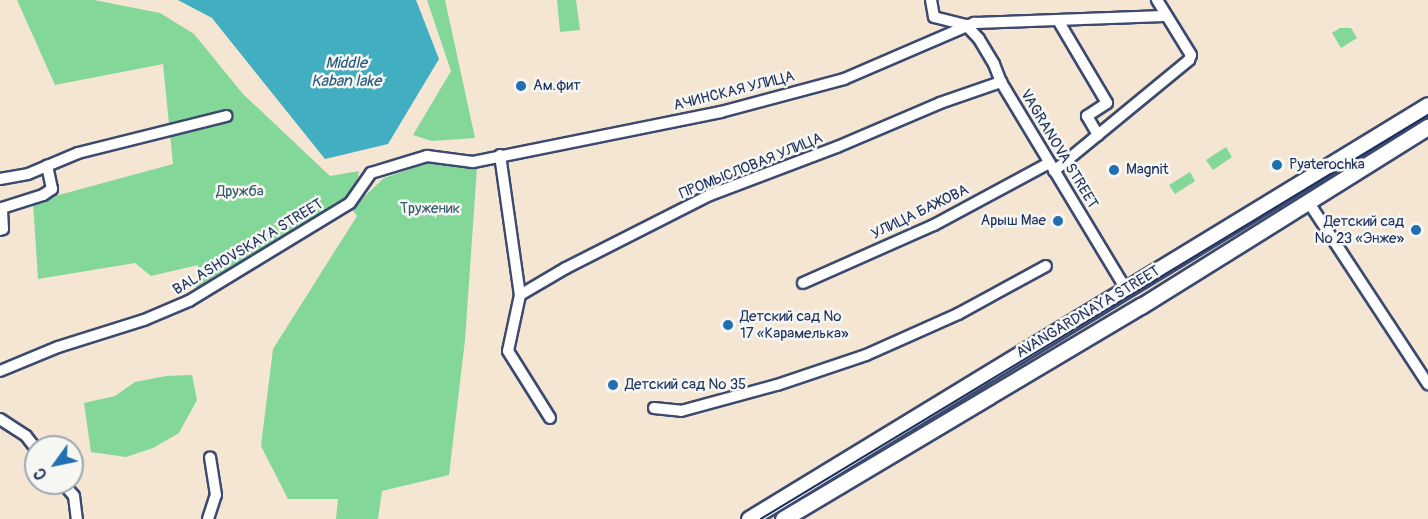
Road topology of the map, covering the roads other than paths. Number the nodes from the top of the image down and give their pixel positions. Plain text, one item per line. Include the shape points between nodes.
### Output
1 (931, 0) edge
2 (1156, 0) edge
3 (1166, 16) junction
4 (1059, 22) junction
5 (966, 25) junction
6 (1001, 82) junction
7 (1428, 105) edge
8 (226, 116) dead end
9 (1428, 127) edge
10 (1098, 135) junction
11 (500, 155) junction
12 (47, 166) junction
13 (1051, 167) junction
14 (0, 179) edge
15 (1309, 203) junction
16 (0, 230) edge
17 (1046, 266) dead end
18 (803, 283) dead end
19 (1126, 289) junction
20 (520, 295) junction
21 (0, 371) edge
22 (1428, 384) edge
23 (654, 408) dead end
24 (550, 418) dead end
25 (0, 419) edge
26 (24, 435) edge
27 (210, 457) dead end
28 (73, 495) edge
29 (77, 519) edge
30 (208, 519) edge
31 (749, 519) edge
32 (783, 519) edge

1 - 5 street via 934,17
2 - 3 street
3 - 4 street
3 - 10 street, УЛИЦА БАЖОВА via 1191,55 1189,60
4 - 5 street
4 - 10 street via 1107,103 1086,116
5 - 6 street, VAGRANOVA STREET via 989,56
5 - 11 street, АЧИНСКАЯ УЛИЦА via 839,81 721,112
6 - 13 street, VAGRANOVA STREET
6 - 20 street, ПРОМЫСЛОВАЯ УЛИЦА via 710,195
7 - 19 main road, AVANGARDNAYA STREET
8 - 12 street via 78,153
9 - 15 main road, AVANGARDNAYA STREET
10 - 13 street, УЛИЦА БАЖОВА
11 - 20 street
11 - 21 street, BALASHOVSKAYA STREET via 473,162 427,156 371,173 350,203 189,302
12 - 14 street
12 - 16 street via 52,189 2,208
13 - 18 street, УЛИЦА БАЖОВА
13 - 19 street, VAGRANOVA STREET
15 - 22 street
15 - 32 main road, AVANGARDNAYA STREET
17 - 23 street via 958,314 866,355 681,411
19 - 31 main road, AVANGARDNAYA STREET
20 - 24 street via 508,351
25 - 26 street
27 - 30 street via 216,495
28 - 29 street

